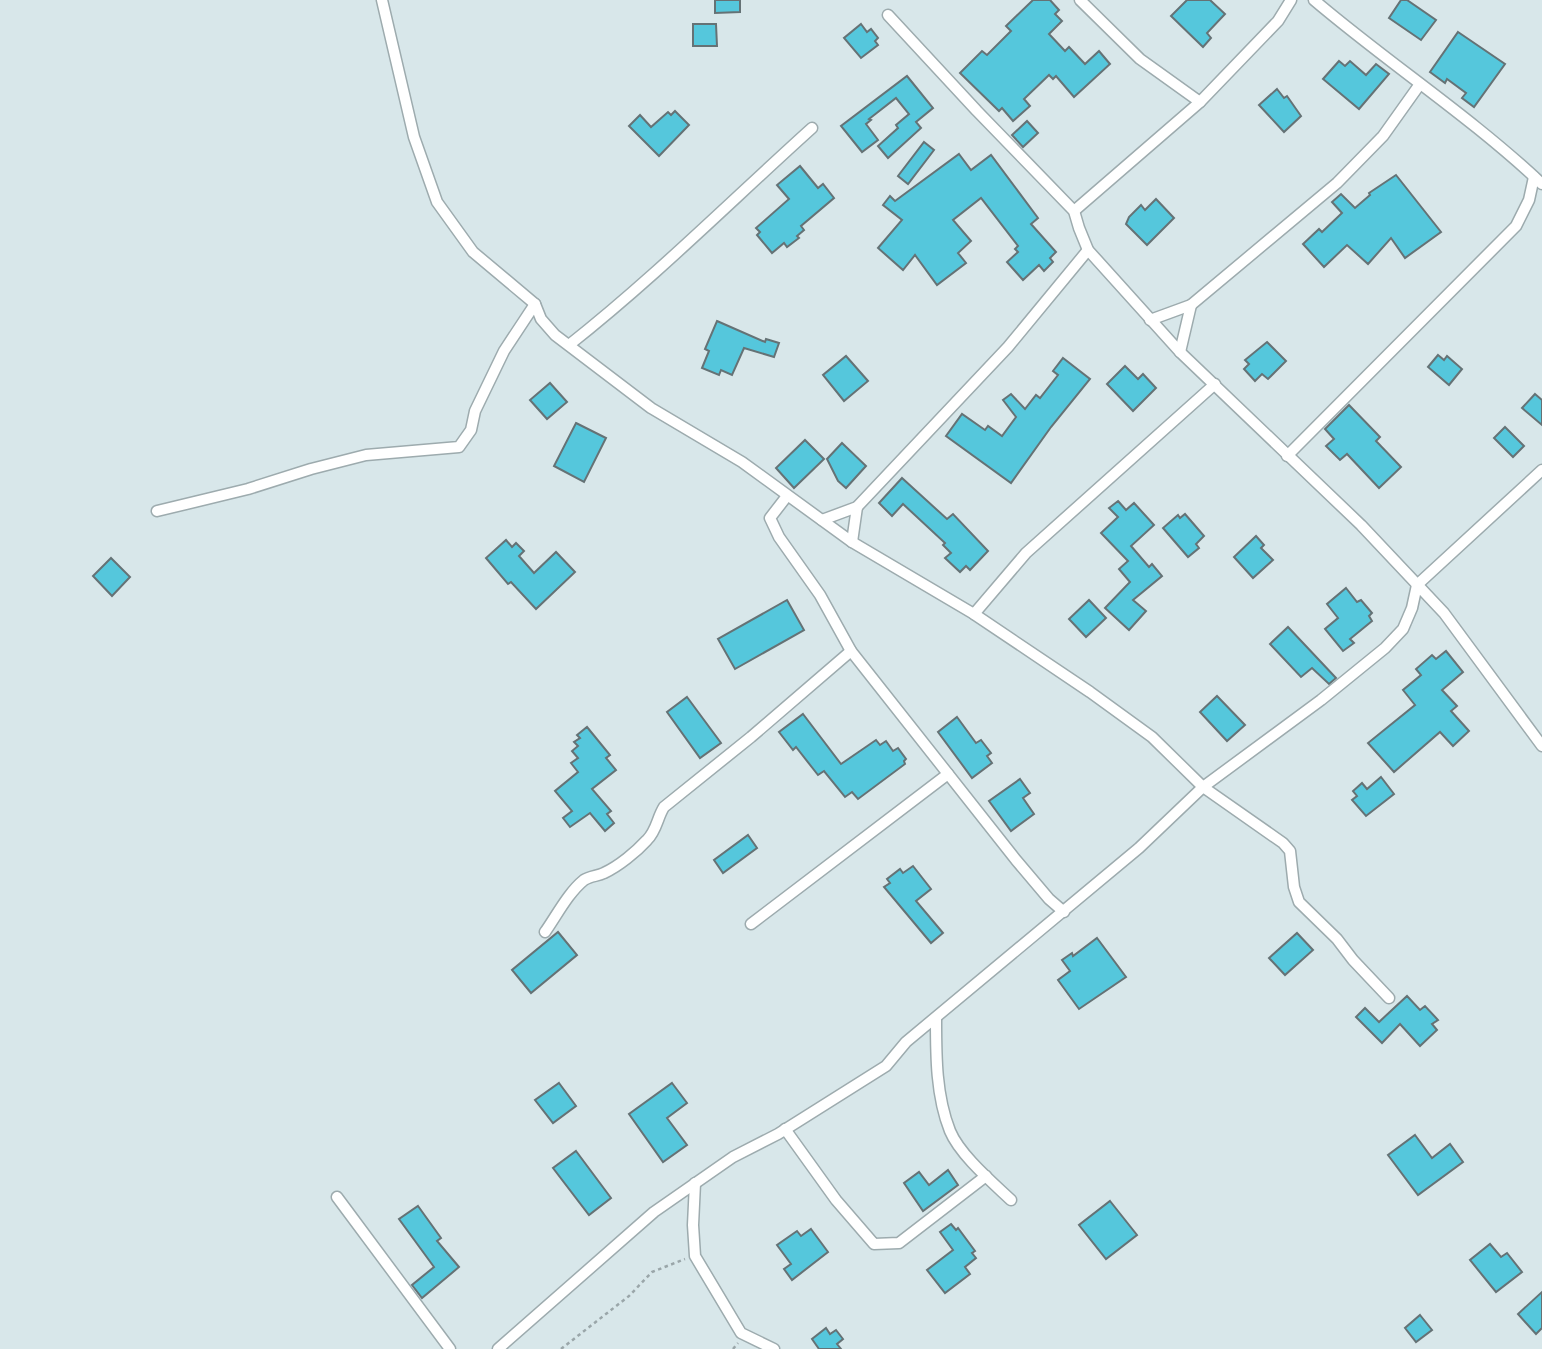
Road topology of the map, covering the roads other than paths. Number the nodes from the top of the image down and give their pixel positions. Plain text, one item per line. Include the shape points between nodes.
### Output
1 (383, 0) edge
2 (1080, 0) edge
3 (1291, 0) edge
4 (1314, 0) edge
5 (888, 15) dead end
6 (1420, 84) junction
7 (1200, 102) junction
8 (811, 128) dead end
9 (1538, 181) edge
10 (1074, 211) junction
11 (1088, 250) junction
12 (536, 304) junction
13 (1191, 305) junction
14 (1150, 320) junction
15 (569, 345) junction
16 (1180, 352) junction
17 (1215, 384) junction
18 (1287, 456) junction
19 (1542, 470) edge
20 (787, 496) junction
21 (857, 507) junction
22 (157, 511) dead end
23 (822, 520) junction
24 (852, 542) junction
25 (1417, 585) junction
26 (974, 614) junction
27 (850, 651) junction
28 (1542, 746) edge
29 (948, 774) junction
30 (1203, 788) junction
31 (1064, 912) junction
32 (751, 924) dead end
33 (545, 932) dead end
34 (1389, 998) dead end
35 (936, 1019) junction
36 (785, 1129) junction
37 (986, 1176) junction
38 (695, 1183) junction
39 (337, 1197) dead end
40 (1011, 1200) dead end
41 (450, 1349) edge
42 (498, 1349) edge
43 (774, 1349) edge

1 - 12 street via 414,137 437,202 473,252
2 - 7 street via 1140,59
3 - 7 street via 1278,21
4 - 6 street
5 - 10 street
6 - 9 street
6 - 13 street via 1382,136 1337,183
7 - 10 street
8 - 15 street via 711,223
9 - 18 street via 1516,226
10 - 11 street
11 - 14 street
11 - 21 street via 1008,347
12 - 15 street via 541,319
12 - 22 street via 504,351 475,411 471,430 459,447 366,455
13 - 14 street
13 - 16 street
14 - 16 street
15 - 20 street via 651,408 742,462
16 - 17 street
17 - 18 street
17 - 26 street via 1026,553
18 - 25 street
19 - 25 street
20 - 23 street
20 - 27 street via 770,518
21 - 23 street
21 - 24 street
23 - 24 street
24 - 26 street
25 - 28 street via 1444,613
25 - 30 street via 1403,629 1384,648
26 - 30 street via 1152,737
27 - 29 street
27 - 33 street via 664,807 648,840 612,869 587,878 576,888
29 - 31 street
29 - 32 street
30 - 31 street
30 - 34 street via 1283,843 1290,851 1299,902
31 - 35 street
35 - 36 street via 906,1042 886,1066
35 - 37 street via 936,1066 951,1133
36 - 37 street via 874,1244 899,1243
36 - 38 street
37 - 40 street
38 - 42 street via 654,1212
38 - 43 street via 695,1256 741,1333
39 - 41 street

